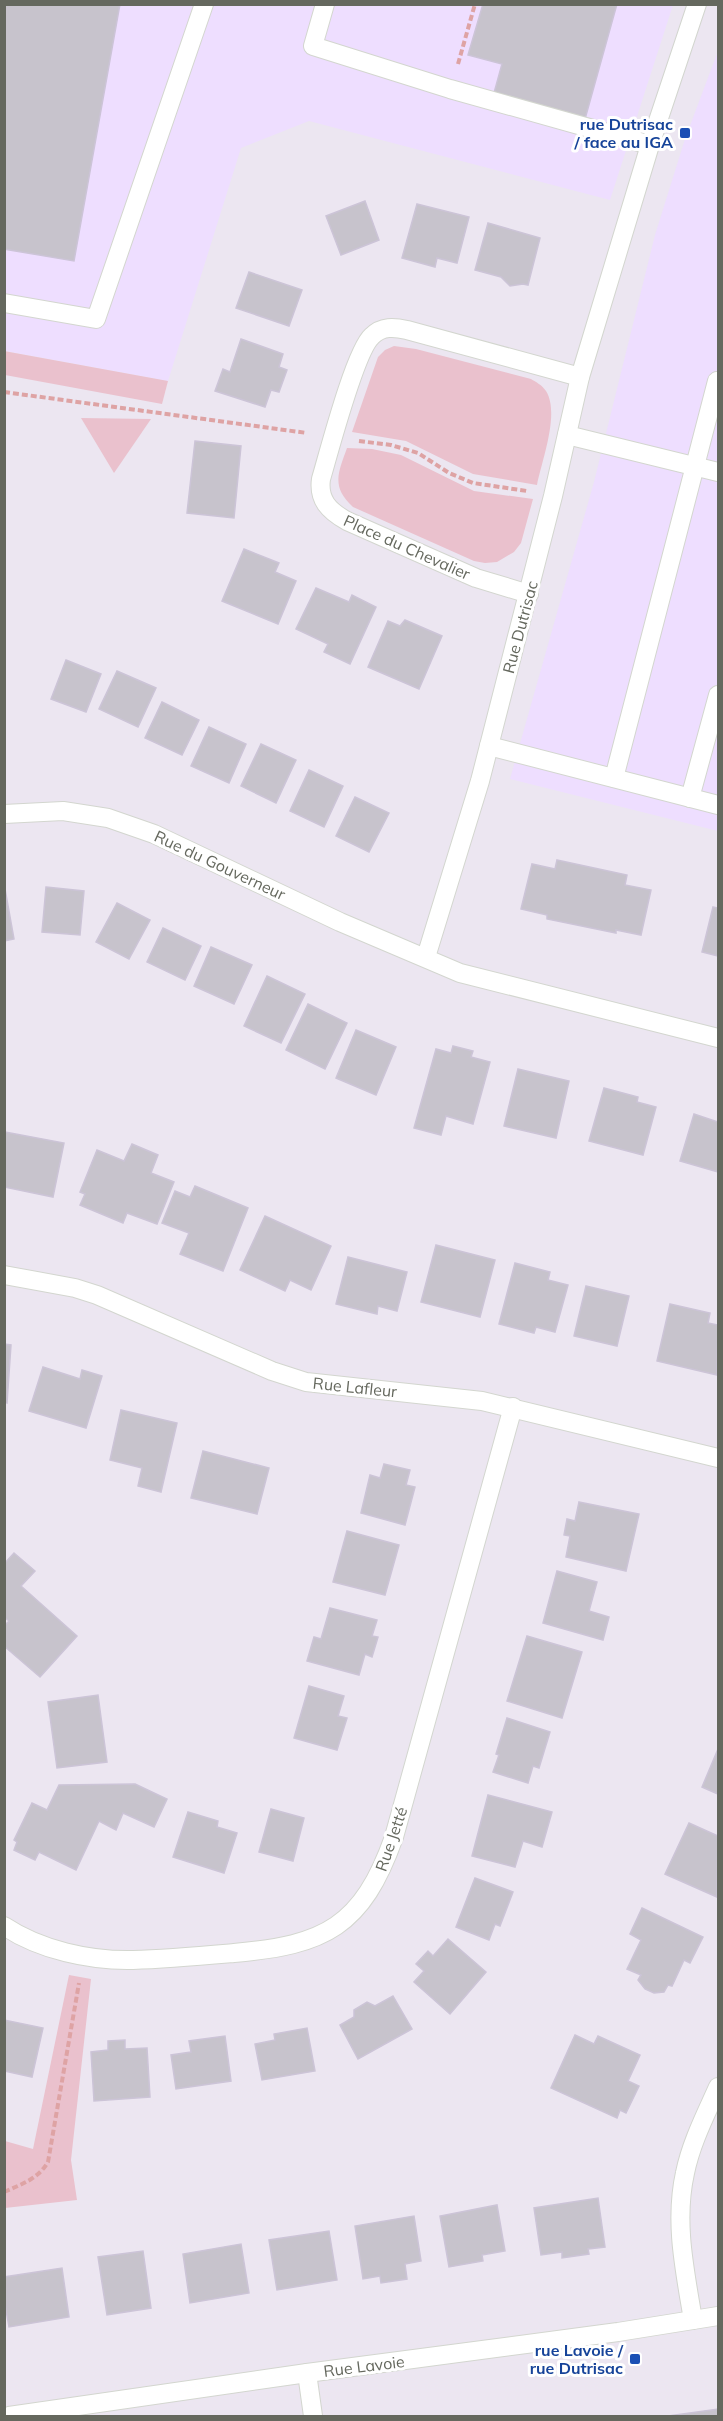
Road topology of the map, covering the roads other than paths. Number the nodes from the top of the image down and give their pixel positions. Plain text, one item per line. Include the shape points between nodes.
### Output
1 (204, 4) edge
2 (326, 4) edge
3 (697, 4) edge
4 (650, 145) junction
5 (4, 303) edge
6 (580, 377) junction
7 (717, 381) dead end
8 (567, 435) junction
9 (694, 465) junction
10 (718, 472) edge
11 (529, 594) junction
12 (718, 696) edge
13 (489, 746) junction
14 (614, 778) junction
15 (690, 798) junction
16 (718, 805) edge
17 (4, 814) edge
18 (426, 957) junction
19 (718, 1038) edge
20 (4, 1275) edge
21 (513, 1407) junction
22 (718, 1458) edge
23 (4, 1926) edge
24 (718, 2087) edge
25 (718, 2316) edge
26 (693, 2320) junction
27 (307, 2373) junction
28 (9, 2416) edge
29 (313, 2416) edge

1 - 5 street via 96,319
2 - 4 street via 313,46
3 - 4 street, Rue Dutrisac
4 - 6 street, Rue Dutrisac
6 - 8 street, Rue Dutrisac
6 - 11 street, Place du Chevalier via 407,330 378,331 370,337 359,358 321,479 322,499 347,521 476,578
7 - 9 street
8 - 9 street
8 - 11 street, Rue Dutrisac
9 - 10 street
9 - 14 street
11 - 13 street, Rue Dutrisac
12 - 15 street
13 - 14 street
13 - 18 street, Rue Dutrisac
14 - 15 street
15 - 16 street
17 - 18 street, Rue du Gouverneur via 86,813 133,826 340,922
18 - 19 street via 463,974
20 - 21 street, Rue Lafleur via 97,1295 306,1382
21 - 22 street, Rue Lafleur
21 - 23 street, Rue Jetté via 394,1837 379,1876 352,1914 320,1936 288,1947 133,1960 63,1951
24 - 26 street via 691,2151 681,2191 682,2255
25 - 26 street, Rue Lavoie
26 - 27 street, Rue Lavoie
27 - 28 street, Rue Lavoie
27 - 29 street

